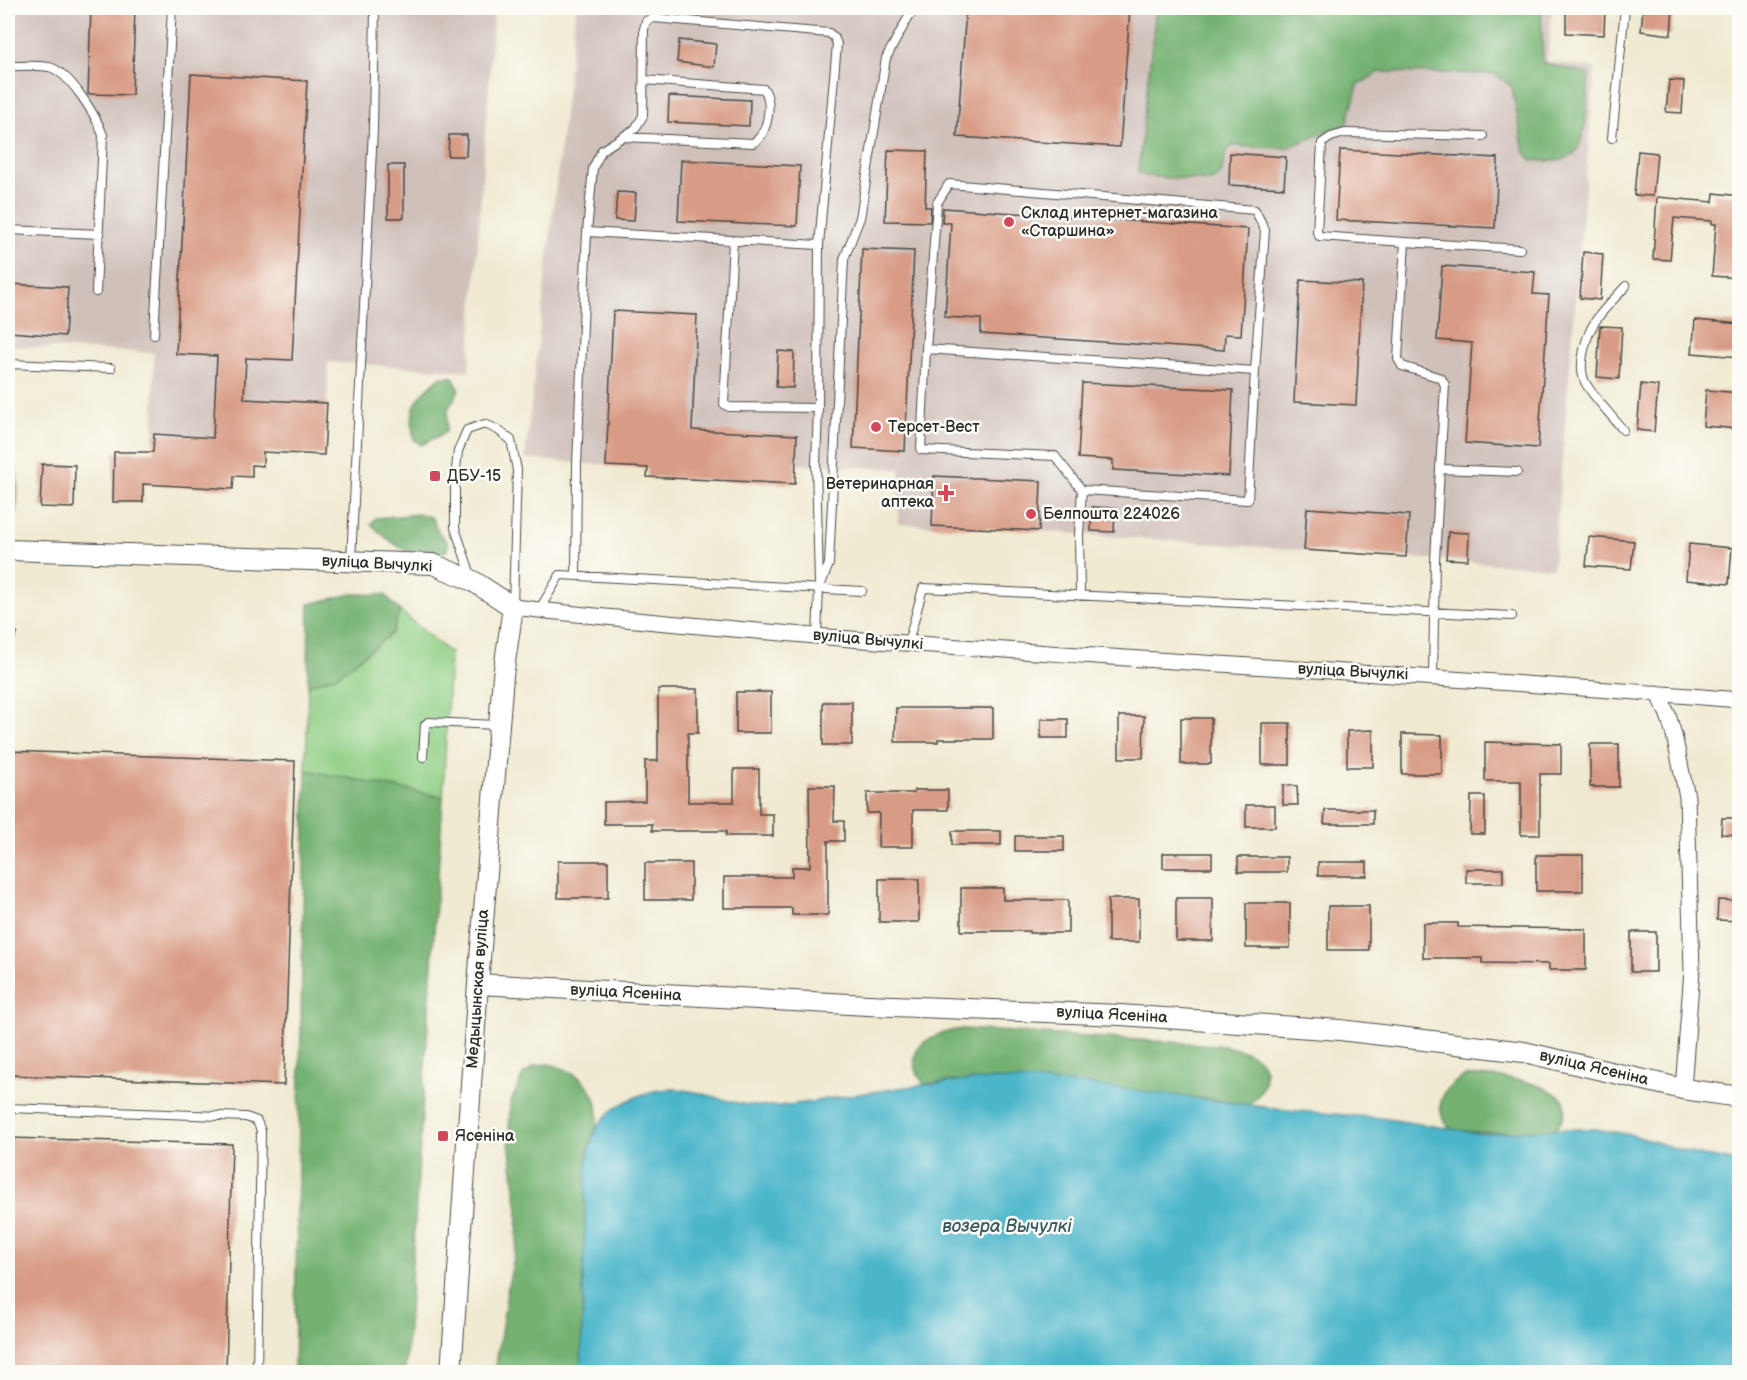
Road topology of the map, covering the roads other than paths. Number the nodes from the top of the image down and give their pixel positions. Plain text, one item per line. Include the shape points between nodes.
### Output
1 (172, 8) edge
2 (375, 8) edge
3 (918, 8) edge
4 (1625, 8) edge
5 (8, 66) edge
6 (644, 80) junction
7 (1483, 136) dead end
8 (623, 137) junction
9 (1612, 138) dead end
10 (8, 230) edge
11 (587, 232) junction
12 (100, 234) junction
13 (733, 241) junction
14 (1405, 242) junction
15 (819, 245) junction
16 (1520, 249) dead end
17 (1626, 286) dead end
18 (96, 292) dead end
19 (154, 335) dead end
20 (926, 349) junction
21 (8, 364) edge
22 (111, 368) dead end
23 (1255, 371) junction
24 (818, 408) junction
25 (1623, 430) dead end
26 (1440, 469) junction
27 (1517, 472) dead end
28 (1082, 489) junction
29 (8, 550) edge
30 (351, 562) junction
31 (576, 576) junction
32 (473, 581) junction
33 (819, 589) junction
34 (862, 591) dead end
35 (1080, 596) junction
36 (513, 607) junction
37 (539, 610) junction
38 (1435, 612) junction
39 (1512, 616) dead end
40 (817, 636) junction
41 (908, 643) junction
42 (1433, 677) junction
43 (1657, 693) junction
44 (1740, 700) edge
45 (499, 726) junction
46 (423, 757) dead end
47 (478, 984) junction
48 (1683, 1089) junction
49 (1740, 1097) edge
50 (8, 1108) edge
51 (257, 1372) edge
52 (451, 1372) edge

1 - 19 lane
2 - 30 lane via 373,130
3 - 33 lane via 909,16 886,58 860,218 844,259 829,564
4 - 9 lane
5 - 12 lane via 49,67 61,72 97,118 103,135
6 - 8 lane via 643,116 635,129
6 - 8 lane via 764,89 768,96 766,129 753,143
6 - 15 lane via 644,28 646,21 653,18 829,33 834,37 837,44
7 - 14 lane via 1345,133 1322,143 1319,236
8 - 11 lane via 602,150 593,168
10 - 12 lane
11 - 13 lane
11 - 31 lane
12 - 18 lane
13 - 15 lane
13 - 24 lane via 724,404
14 - 16 lane
14 - 26 lane via 1398,359 1402,366 1441,378 1445,384
15 - 24 lane
17 - 25 lane via 1595,318 1585,338 1581,363 1587,386
20 - 23 lane
20 - 23 lane via 937,203 950,184 1255,210 1265,230
20 - 28 lane via 921,450 1055,456
21 - 22 lane
23 - 28 lane via 1248,500
24 - 33 lane
26 - 27 lane
26 - 38 lane
28 - 35 lane
29 - 30 street, вуліца Вычулкі
30 - 32 street, вуліца Вычулкі via 433,564
31 - 33 lane
31 - 37 lane via 560,575
32 - 36 street, вуліца Вычулкі
32 - 36 lane via 455,528 454,478 458,451 467,430 485,424 511,440 517,470
33 - 34 lane
33 - 40 lane
35 - 38 lane
35 - 41 lane via 923,588
36 - 37 street, вуліца Вычулкі
36 - 45 street, Медыцынская вуліца
37 - 40 street, вуліца Вычулкі
38 - 39 lane
38 - 42 lane
40 - 41 street, вуліца Вычулкі
41 - 42 street, вуліца Вычулкі
42 - 43 street, вуліца Вычулкі
43 - 44 street, вуліца Вычулкі
43 - 48 street via 1671,725 1687,797 1692,970
45 - 46 lane via 428,722
45 - 47 street, Медыцынская вуліца
47 - 48 street, вуліца Ясеніна via 1120,1015 1340,1030 1524,1052
47 - 52 street, Медыцынская вуліца
48 - 49 street, вуліца Ясеніна
50 - 51 lane via 246,1117 257,1121 261,1131

